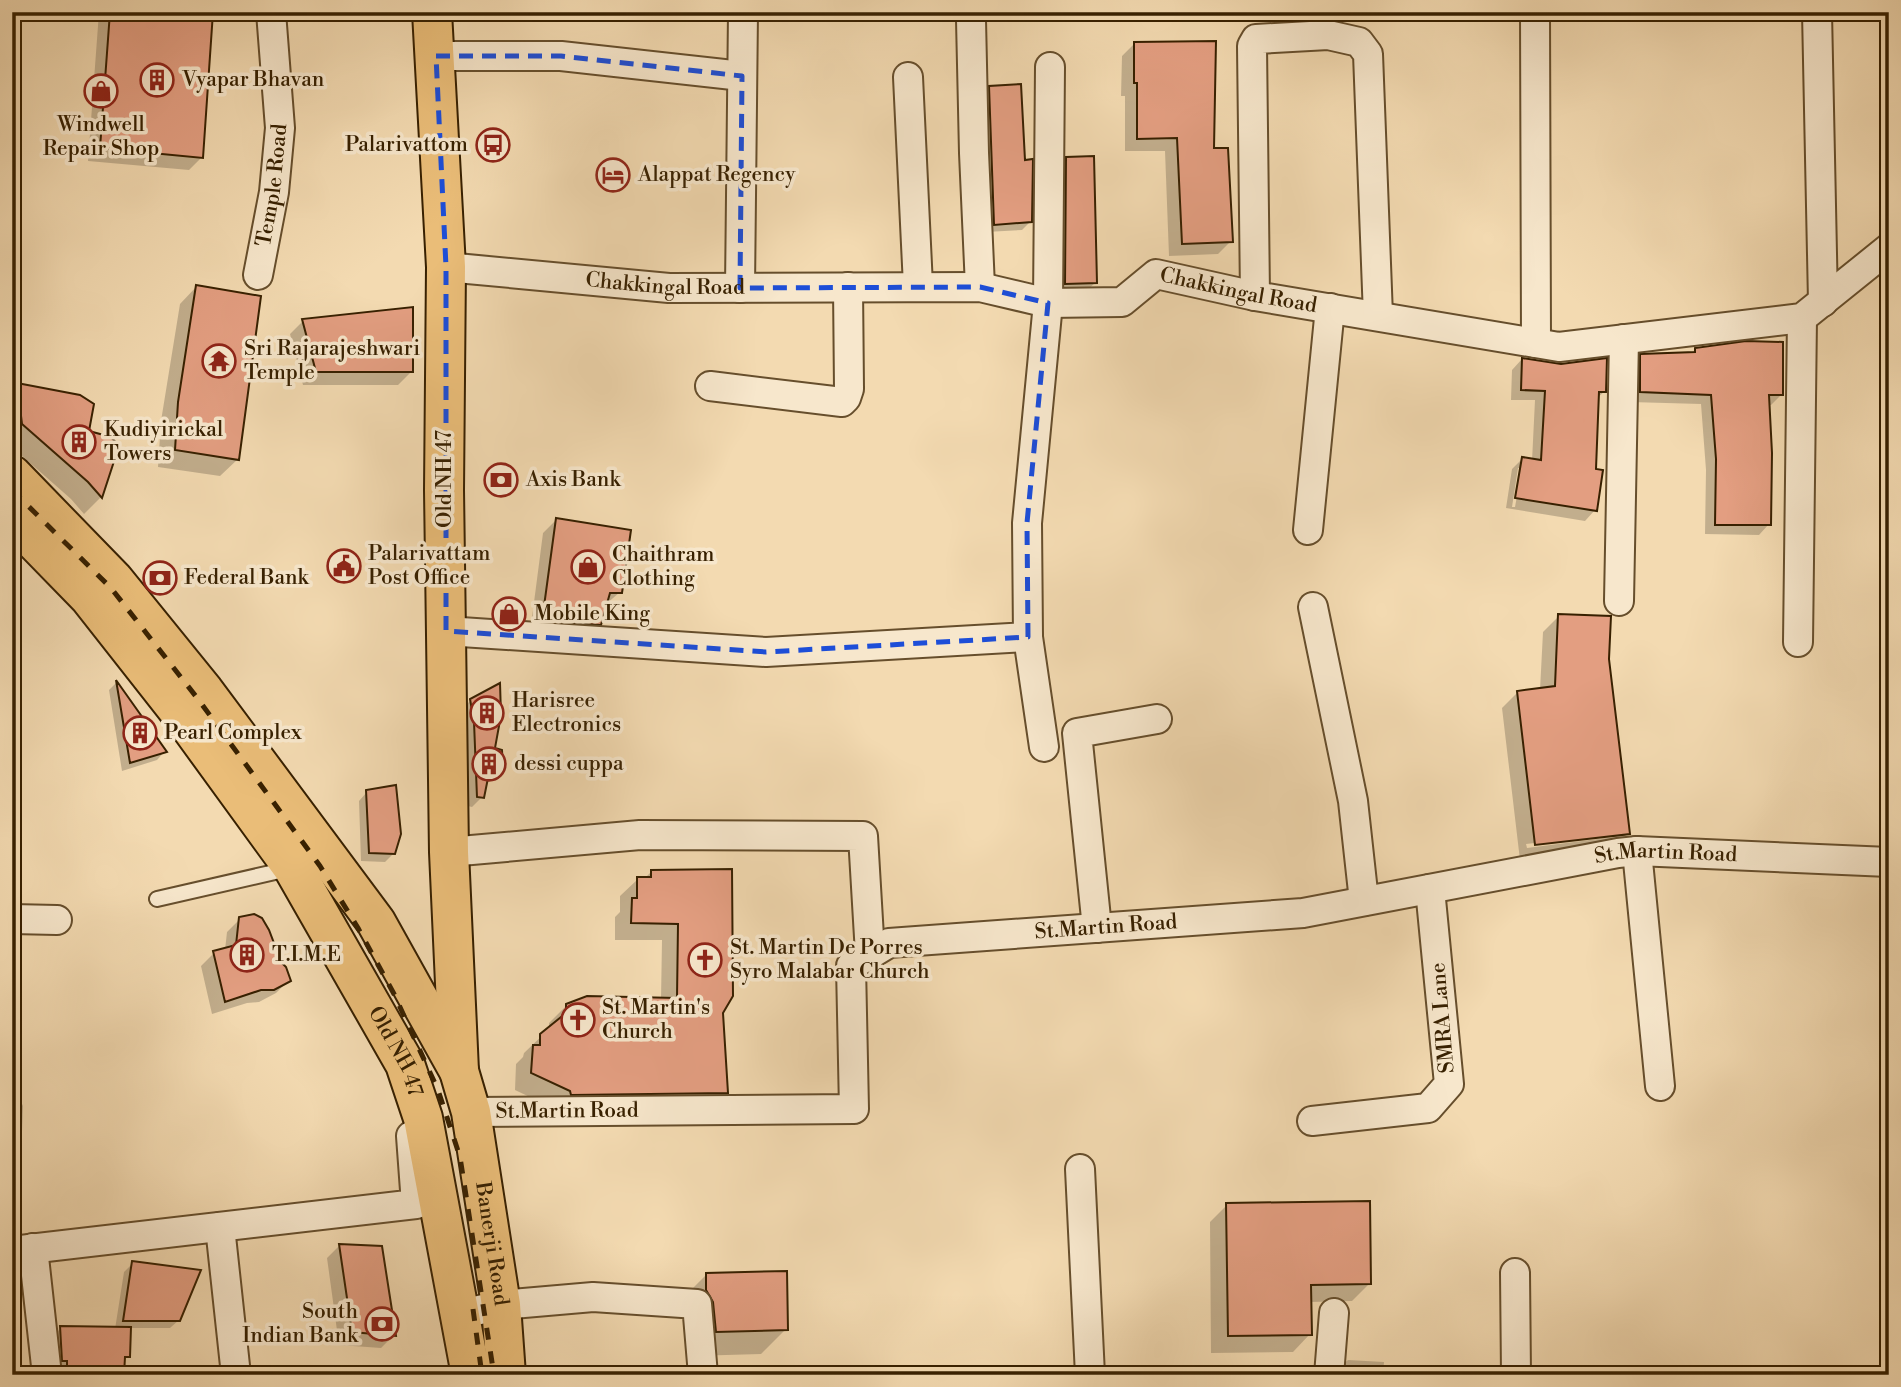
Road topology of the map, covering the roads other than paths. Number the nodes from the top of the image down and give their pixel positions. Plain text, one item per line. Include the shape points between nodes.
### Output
1 (271, 12) edge
2 (432, 12) edge
3 (743, 12) edge
4 (969, 12) edge
5 (1535, 12) edge
6 (1816, 12) edge
7 (436, 56) junction
8 (1050, 67) dead end
9 (742, 76) junction
10 (908, 77) dead end
11 (1889, 248) edge
12 (446, 267) junction
13 (258, 275) dead end
14 (918, 286) junction
15 (848, 287) junction
16 (980, 287) junction
17 (740, 288) junction
18 (1255, 296) junction
19 (1048, 303) junction
20 (1330, 308) junction
21 (1812, 310) junction
22 (1378, 316) junction
23 (1624, 339) junction
24 (1536, 343) junction
25 (710, 386) dead end
26 (12, 475) edge
27 (12, 518) edge
28 (1308, 530) dead end
29 (1619, 601) dead end
30 (1313, 607) dead end
31 (446, 631) junction
32 (1028, 637) junction
33 (1798, 642) dead end
34 (1157, 719) dead end
35 (1044, 747) dead end
36 (1637, 851) junction
37 (449, 852) junction
38 (1889, 862) edge
39 (293, 867) junction
40 (1430, 889) junction
41 (157, 899) dead end
42 (1364, 901) junction
43 (12, 919) edge
44 (57, 920) dead end
45 (1097, 928) junction
46 (870, 954) junction
47 (405, 1064) junction
48 (459, 1071) junction
49 (1660, 1086) dead end
50 (471, 1112) junction
51 (424, 1118) joint
52 (1312, 1121) dead end
53 (1080, 1169) dead end
54 (220, 1227) junction
55 (23, 1250) edge
56 (1515, 1273) dead end
57 (501, 1305) junction
58 (1334, 1312) dead end
59 (462, 1314) junction
60 (47, 1375) edge
61 (236, 1375) edge
62 (471, 1375) edge
63 (506, 1375) edge
64 (703, 1375) edge
65 (1090, 1375) edge
66 (1329, 1375) edge
67 (1516, 1375) edge

1 - 13 street, Temple Road via 280,128 274,192
2 - 7 main road, Old NH 47
3 - 9 street
4 - 16 street
5 - 24 street
6 - 21 street
7 - 9 street via 561,56
7 - 12 main road, Old NH 47
8 - 19 street
9 - 17 street
10 - 14 street
11 - 21 street
12 - 17 street, Chakkingal Road via 669,288
12 - 31 main road, Old NH 47
14 - 15 street, Chakkingal Road
14 - 16 street, Chakkingal Road
15 - 17 street, Chakkingal Road
15 - 25 street via 849,389 842,402
16 - 19 street, Chakkingal Road
18 - 19 street, Chakkingal Road via 1156,274 1122,302
18 - 20 street, Chakkingal Road
18 - 22 street via 1252,46 1256,39 1328,36 1359,42 1368,54
19 - 32 street via 1027,523
20 - 22 street, Chakkingal Road
20 - 28 street
21 - 23 street, Chakkingal Road
21 - 33 street
22 - 24 street, Chakkingal Road
23 - 24 street, Chakkingal Road via 1559,347
23 - 29 street
26 - 48 main road, Old NH 47 via 114,580 220,713 376,922
27 - 39 main road, Old NH 47 via 89,597
30 - 42 street via 1353,801
31 - 32 street via 765,652
31 - 37 main road, Old NH 47
32 - 35 street
34 - 45 street via 1077,733
36 - 38 street, St.Martin Road
36 - 40 street, St.Martin Road
36 - 49 street
37 - 46 street via 640,835 863,836
37 - 48 main road, Old NH 47
39 - 41 lane
39 - 47 main road, Old NH 47
40 - 42 street, St.Martin Road
40 - 52 street, SMRA Lane via 1449,1084 1428,1108
42 - 45 street, St.Martin Road via 1303,913
43 - 44 street
45 - 46 street, St.Martin Road via 889,943
46 - 50 street, St.Martin Road via 850,966 854,1109
47 - 51 main road, Old NH 47
47 - 54 street via 416,1204
48 - 50 main road, Old NH 47
50 - 57 main road, Banerji Road
51 - 59 main road, Banerji Road
53 - 65 street
54 - 55 street
54 - 61 street
55 - 60 street
56 - 67 street
57 - 59 street
57 - 63 main road, Banerji Road
57 - 64 street via 593,1297 697,1304
58 - 66 street
59 - 62 main road, Banerji Road

